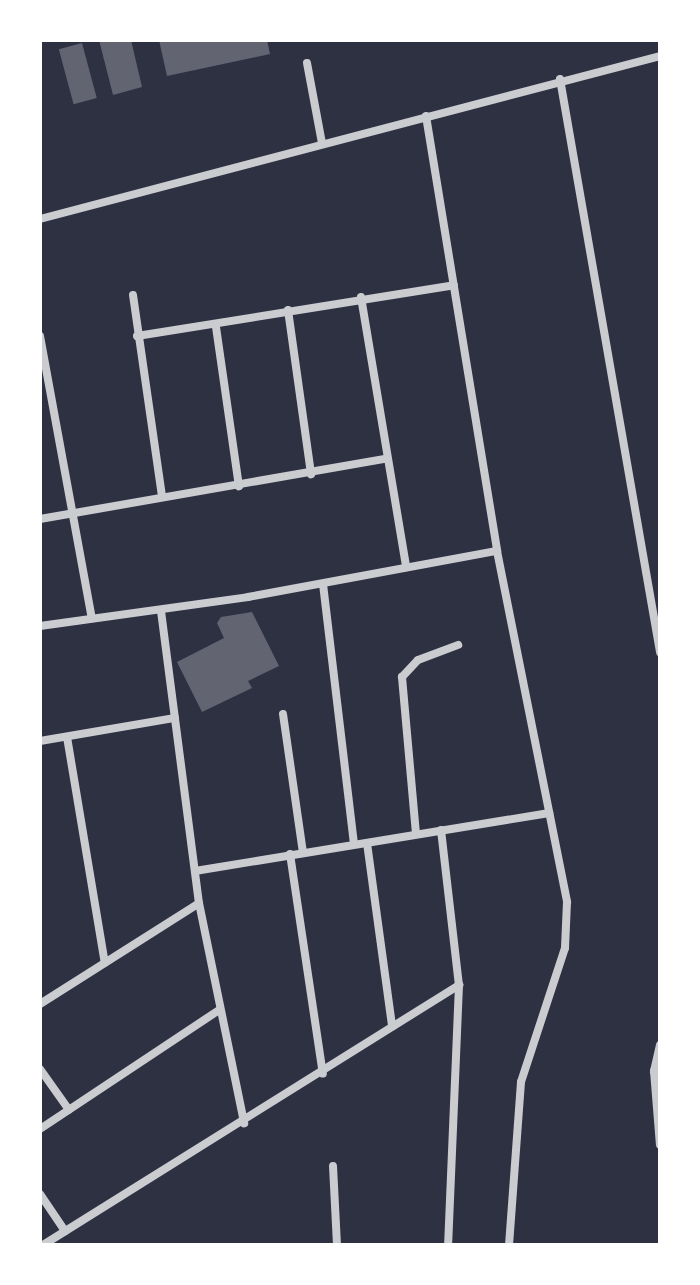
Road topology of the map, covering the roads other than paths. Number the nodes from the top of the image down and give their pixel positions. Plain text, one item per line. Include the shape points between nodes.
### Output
1 (660, 56) edge
2 (307, 63) dead end
3 (560, 79) junction
4 (426, 116) junction
5 (322, 143) junction
6 (40, 219) edge
7 (454, 285) junction
8 (133, 295) dead end
9 (361, 297) junction
10 (288, 310) junction
11 (216, 327) junction
12 (40, 336) edge
13 (137, 336) junction
14 (385, 459) junction
15 (311, 474) junction
16 (239, 486) junction
17 (162, 497) junction
18 (73, 514) junction
19 (40, 519) edge
20 (497, 551) junction
21 (406, 567) junction
22 (323, 584) junction
23 (161, 611) junction
24 (92, 618) junction
25 (40, 626) edge
26 (458, 645) dead end
27 (660, 652) edge
28 (283, 714) dead end
29 (175, 718) junction
30 (67, 737) junction
31 (40, 741) edge
32 (549, 813) junction
33 (441, 830) junction
34 (416, 834) junction
35 (367, 843) junction
36 (354, 844) junction
37 (303, 853) junction
38 (290, 854) junction
39 (195, 871) junction
40 (199, 903) junction
41 (105, 963) junction
42 (459, 985) junction
43 (40, 1004) edge
44 (219, 1010) junction
45 (392, 1026) junction
46 (660, 1045) edge
47 (40, 1069) edge
48 (323, 1074) junction
49 (69, 1110) junction
50 (244, 1123) junction
51 (40, 1129) edge
52 (660, 1145) edge
53 (333, 1166) dead end
54 (40, 1194) edge
55 (65, 1231) junction
56 (43, 1245) edge
57 (337, 1245) edge
58 (448, 1245) edge
59 (509, 1245) edge

1 - 3 street
2 - 5 street
3 - 4 street
3 - 27 street
4 - 5 street
4 - 7 street
5 - 6 street
7 - 9 street
7 - 20 street
8 - 13 street
9 - 10 street
9 - 14 street
10 - 11 street
10 - 15 street
11 - 13 street
11 - 16 street
12 - 18 street
13 - 17 street
14 - 15 street
14 - 21 street
15 - 16 street
16 - 17 street
17 - 18 street
18 - 19 street
18 - 24 street
20 - 21 street
20 - 32 street
21 - 22 street
22 - 23 street
22 - 36 street
23 - 24 street
23 - 29 street
24 - 25 street
26 - 34 street via 418,660 402,677
28 - 37 street
29 - 30 street
29 - 39 street
30 - 31 street
30 - 41 street
32 - 33 street
32 - 59 street via 568,922 565,948 521,1082
33 - 34 street
33 - 42 street
34 - 35 street
35 - 36 street
35 - 45 street
36 - 37 street
37 - 38 street
38 - 39 street
38 - 48 street
39 - 40 street
40 - 41 street
40 - 44 street
41 - 43 street
42 - 45 street
42 - 58 street
44 - 49 street
44 - 50 street
45 - 48 street
46 - 52 street via 654,1071
47 - 49 street
48 - 50 street
49 - 51 street
50 - 55 street
53 - 57 street
54 - 55 street
55 - 56 street

